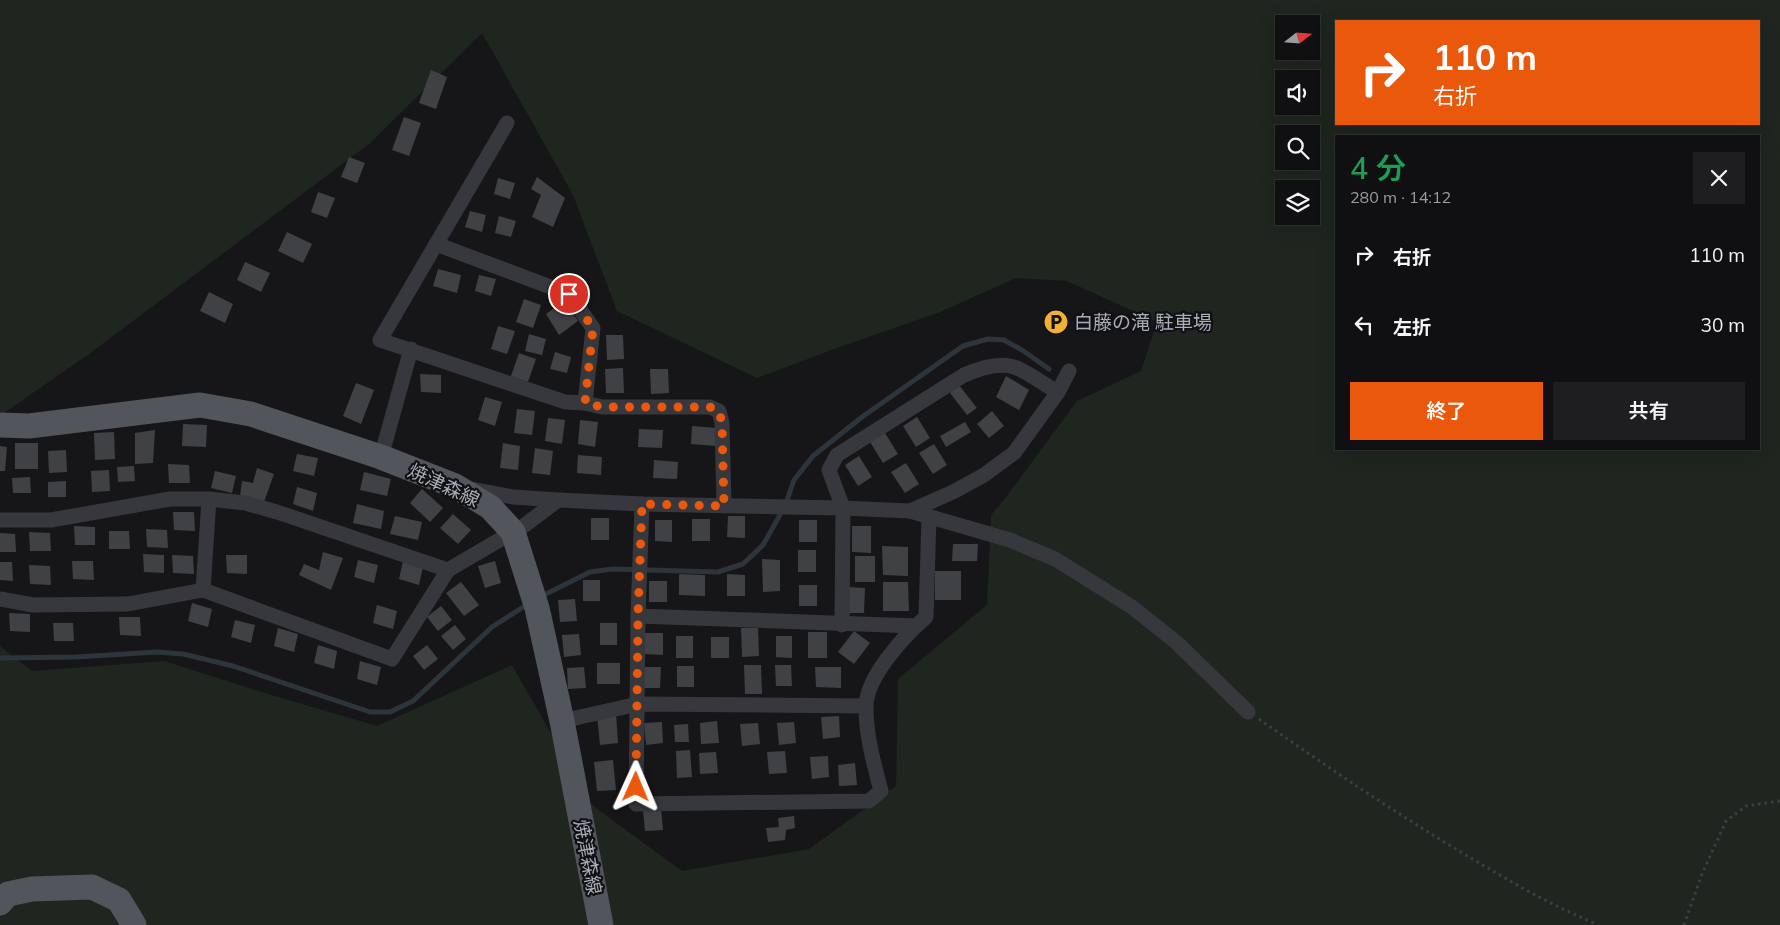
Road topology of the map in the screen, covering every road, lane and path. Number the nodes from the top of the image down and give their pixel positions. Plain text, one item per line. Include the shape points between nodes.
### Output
1 (507, 123) dead end
2 (436, 244) junction
3 (411, 349) junction
4 (1068, 371) dead end
5 (1058, 392) junction
6 (585, 403) junction
7 (0, 425) edge
8 (381, 457) junction
9 (455, 486) junction
10 (209, 499) junction
11 (558, 500) junction
12 (642, 504) junction
13 (724, 506) junction
14 (844, 508) junction
15 (910, 511) junction
16 (928, 517) junction
17 (0, 520) edge
18 (513, 532) junction
19 (448, 570) junction
20 (203, 590) junction
21 (0, 599) edge
22 (638, 616) junction
23 (842, 625) junction
24 (916, 626) junction
25 (638, 704) junction
26 (866, 706) junction
27 (1248, 712) joint
28 (562, 721) junction
29 (1780, 801) edge
30 (0, 903) edge
31 (134, 925) edge
32 (601, 925) edge
33 (1598, 925) edge
34 (1684, 925) edge

1 - 2 street
2 - 3 street via 380,340
2 - 6 street via 569,294 593,328
3 - 6 street via 565,402
3 - 8 street
4 - 5 street
5 - 14 street via 1014,367 987,368 964,375 837,455 829,470
5 - 15 street via 1014,453 955,491
6 - 13 street via 602,407 710,407 719,411
7 - 8 main road, 焼津森線 via 29,426 200,405 251,414
8 - 9 main road, 焼津森線
9 - 11 street via 513,497
9 - 18 main road, 焼津森線 via 490,507
10 - 17 street via 170,499 51,520
10 - 19 street via 245,503 277,512
10 - 20 street
11 - 12 street
11 - 18 street
12 - 13 street
12 - 22 street
13 - 14 street
14 - 15 street
14 - 23 street
15 - 16 street
16 - 24 street via 926,617
16 - 27 street via 1010,540 1055,559 1132,608 1176,642
18 - 19 street
18 - 28 main road, 焼津森線 via 534,599
19 - 20 street via 392,659
20 - 21 street via 128,604 33,605
22 - 23 street
22 - 25 street
23 - 24 street
24 - 26 street via 880,667
25 - 26 street
25 - 26 street via 636,804 869,801 881,791 870,746
25 - 28 street
27 - 33 path via 1352,785 1448,844 1540,898
28 - 32 main road, 焼津森線
29 - 34 path via 1746,806 1726,821
30 - 31 main road via 8,894 32,889 92,887 119,900

